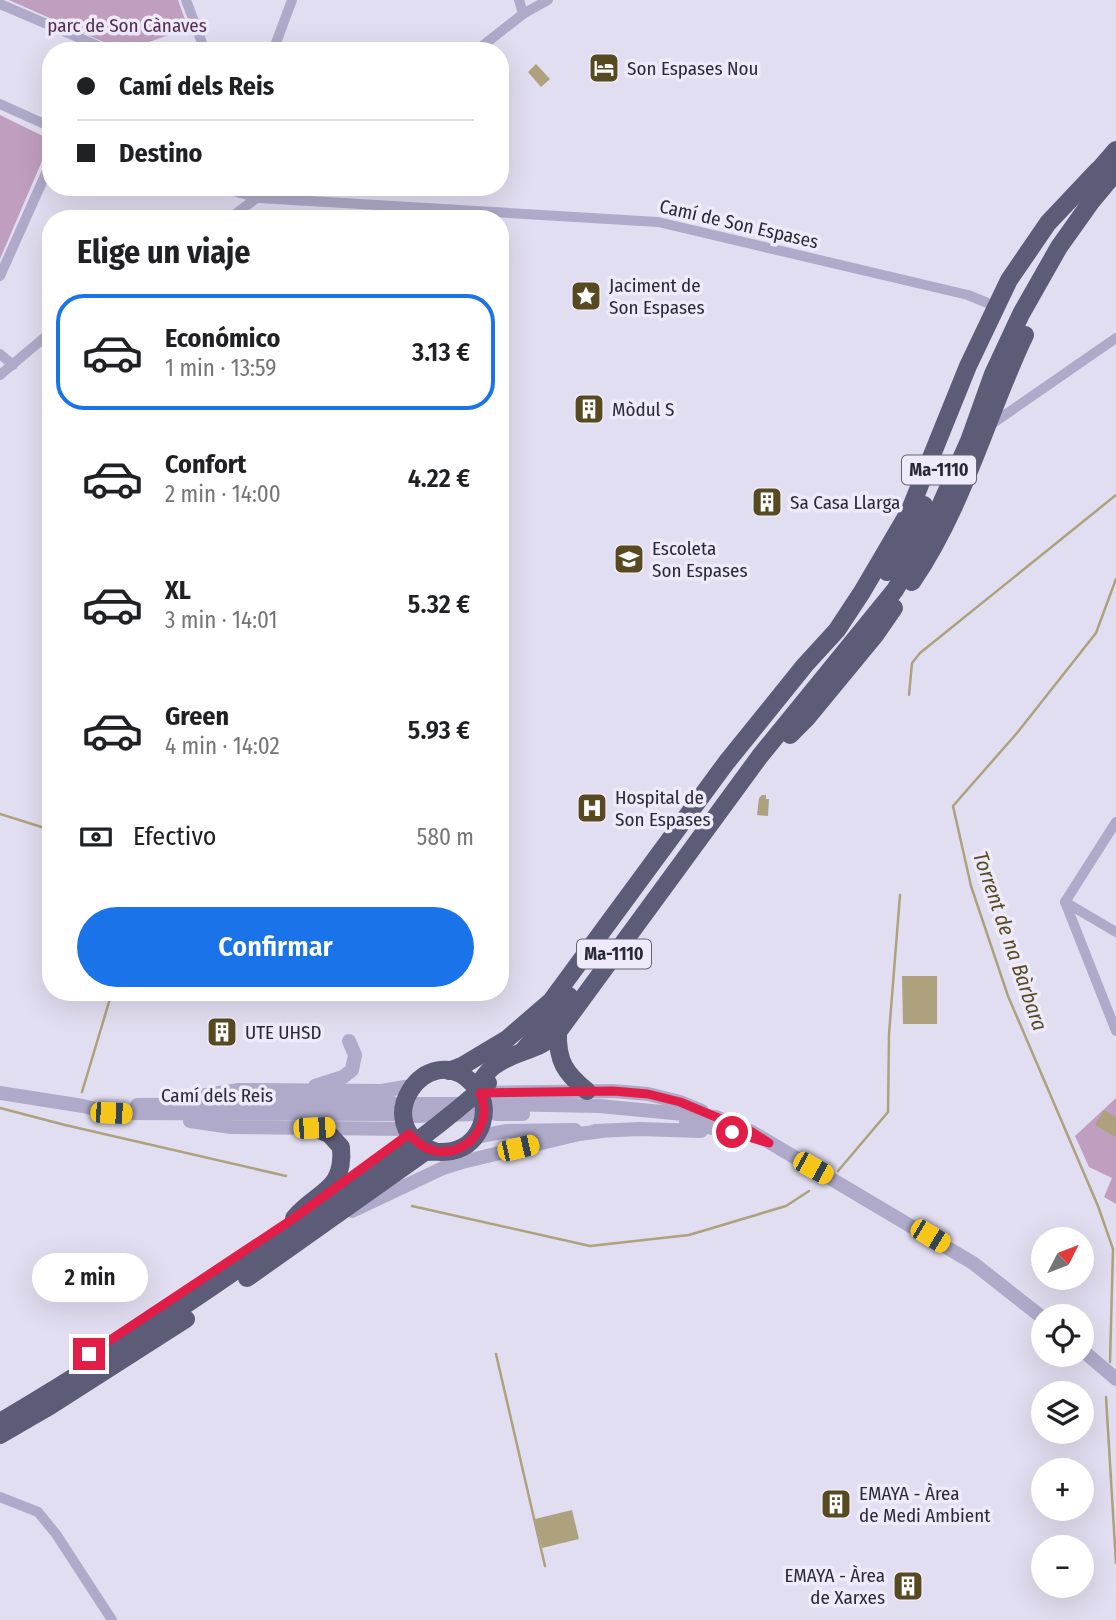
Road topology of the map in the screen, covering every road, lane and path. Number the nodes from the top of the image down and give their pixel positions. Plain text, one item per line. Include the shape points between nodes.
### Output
1 (292, 0) edge
2 (519, 0) edge
3 (548, 0) edge
4 (190, 3) edge
5 (0, 4) edge
6 (523, 13) junction
7 (89, 42) edge
8 (202, 42) edge
9 (276, 42) edge
10 (487, 42) edge
11 (0, 104) edge
12 (42, 123) edge
13 (1116, 150) edge
14 (1107, 171) edge
15 (1116, 178) edge
16 (42, 182) edge
17 (254, 196) edge
18 (298, 196) edge
19 (239, 210) edge
20 (492, 210) edge
21 (509, 211) edge
22 (0, 276) edge
23 (995, 306) junction
24 (1116, 338) edge
25 (42, 340) edge
26 (0, 354) edge
27 (13, 365) junction
28 (0, 375) edge
29 (986, 427) junction
30 (753, 753) junction
31 (732, 796) junction
32 (1116, 822) edge
33 (655, 861) junction
34 (1065, 902) junction
35 (1116, 932) edge
36 (1116, 1031) edge
37 (558, 1032) junction
38 (349, 1041) dead end
39 (449, 1071) junction
40 (293, 1090) junction
41 (587, 1091) junction
42 (0, 1093) edge
43 (483, 1103) junction
44 (393, 1109) dead end
45 (162, 1110) junction
46 (411, 1114) junction
47 (716, 1117) junction
48 (314, 1128) junction
49 (602, 1131) junction
50 (732, 1132) junction
51 (475, 1137) junction
52 (769, 1143) junction
53 (434, 1151) junction
54 (334, 1217) junction
55 (294, 1218) junction
56 (1031, 1308) edge
57 (1094, 1360) edge
58 (1116, 1379) edge
59 (0, 1412) edge
60 (0, 1422) edge
61 (0, 1435) edge
62 (0, 1497) edge
63 (113, 1620) edge

1 - 9 street
2 - 6 street
3 - 6 street
4 - 8 street
5 - 7 street
6 - 10 street
11 - 12 street
13 - 14 main road, Ma-1110
14 - 23 main road via 1048,223
14 - 30 main road, Ma-1110 via 1064,214 1003,316 908,538 858,617
14 - 30 main road, Ma-1110 via 1021,314 929,531 895,590 779,731
15 - 29 main road via 1033,317
16 - 22 street
17 - 19 street
18 - 20 street, Camí de Son Espases
21 - 23 street, Camí de Son Espases via 658,222 968,295
23 - 33 main road via 909,512 862,592
24 - 29 street
25 - 27 street
26 - 27 street
27 - 28 street
29 - 31 main road via 944,529 876,634 806,719
30 - 31 main road, Ma-1110
30 - 33 main road, Ma-1110 via 737,758
30 - 60 main road, Ma-1110 via 571,993 522,1052 467,1102 239,1270
31 - 37 main road, Ma-1110
32 - 34 street
33 - 39 main road, Ma-1110 via 551,1001 507,1039
34 - 35 street
34 - 36 street
37 - 41 main road via 561,1062
37 - 43 main road, Ma-1110 via 540,1046 493,1066
38 - 40 street via 355,1055 352,1070 343,1077
39 - 43 main road via 460,1074
39 - 46 main road, Ma-1110 via 426,1074
40 - 45 street via 239,1090 184,1098
40 - 46 street via 381,1091
41 - 43 street
41 - 47 street via 648,1094
42 - 45 street, Camí dels Reis via 111,1113
43 - 46 street
43 - 47 street via 599,1106
43 - 50 street via 553,1113 671,1119
43 - 51 main road via 482,1124
44 - 45 street, Camí dels Reis
45 - 48 street via 170,1119 231,1127
46 - 48 street
46 - 53 main road via 419,1143
46 - 55 main road, Ma-1110
47 - 52 street
48 - 55 main road via 329,1134 341,1147 340,1173
49 - 50 street
49 - 51 street via 507,1130
49 - 54 street via 462,1161
50 - 52 street
51 - 53 main road via 451,1152
52 - 56 street via 973,1262
53 - 54 main road via 425,1152
54 - 61 main road via 153,1342
55 - 59 main road, Ma-1110
57 - 58 street
62 - 63 street via 38,1512

